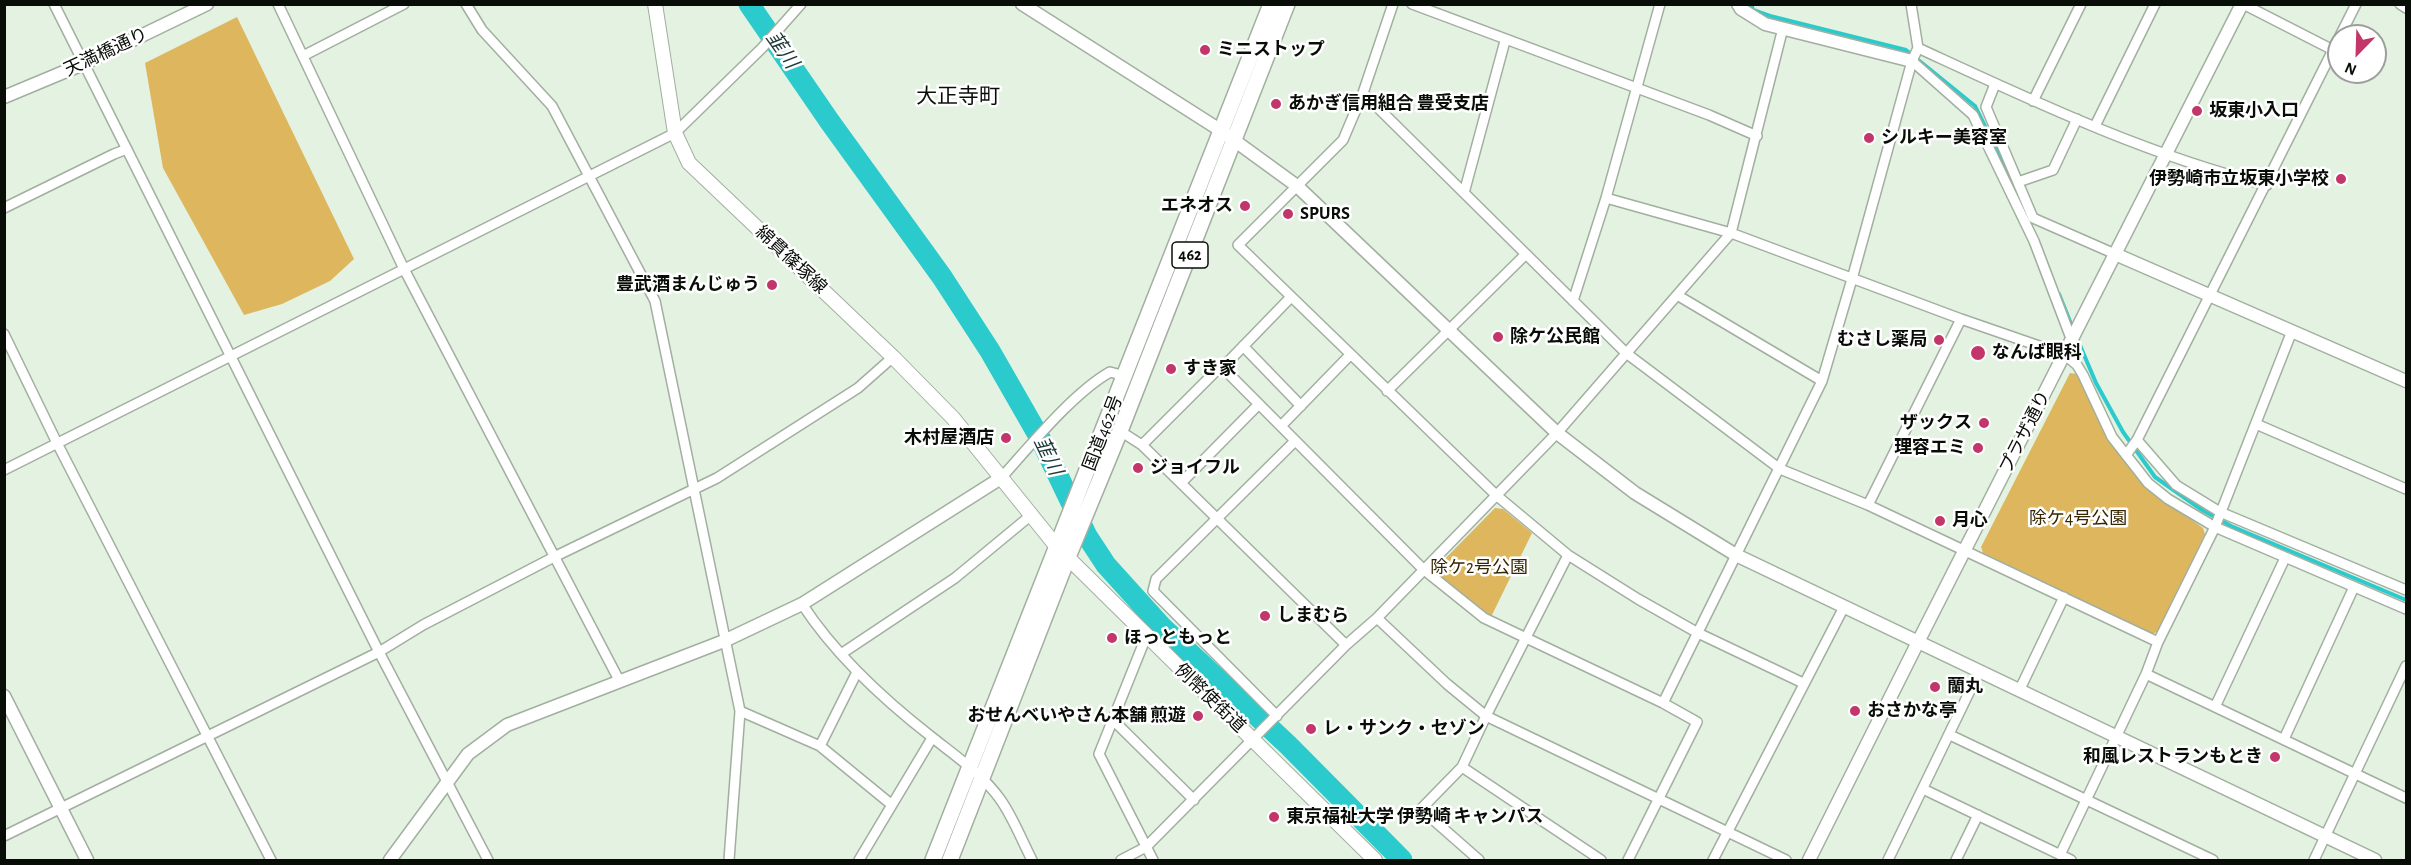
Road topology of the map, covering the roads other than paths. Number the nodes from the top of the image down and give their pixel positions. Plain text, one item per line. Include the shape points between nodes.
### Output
1 (54, 4) edge
2 (207, 4) edge
3 (278, 4) edge
4 (404, 4) edge
5 (466, 4) edge
6 (655, 4) edge
7 (801, 4) edge
8 (1022, 4) edge
9 (1271, 4) edge
10 (1287, 4) edge
11 (1393, 4) edge
12 (1412, 4) edge
13 (1659, 4) edge
14 (1738, 4) edge
15 (1911, 4) edge
16 (2081, 4) edge
17 (2155, 4) edge
18 (2242, 4) edge
19 (2356, 4) edge
20 (2400, 4) edge
21 (2406, 8) edge
22 (2346, 24) edge
23 (1783, 28) junction
24 (1505, 41) junction
25 (2327, 47) edge
26 (1918, 48) junction
27 (303, 56) junction
28 (1912, 61) junction
29 (2327, 62) edge
30 (83, 64) junction
31 (1995, 84) junction
32 (1636, 88) junction
33 (1363, 93) junction
34 (4, 97) edge
35 (2033, 101) junction
36 (2077, 119) junction
37 (2095, 126) junction
38 (1221, 130) junction
39 (675, 132) junction
40 (1757, 136) junction
41 (1235, 143) junction
42 (127, 149) junction
43 (2165, 154) junction
44 (588, 175) junction
45 (2018, 182) junction
46 (2266, 185) junction
47 (1297, 186) junction
48 (1464, 193) junction
49 (1606, 198) junction
50 (4, 208) edge
51 (1731, 232) junction
52 (1526, 254) junction
53 (2115, 254) junction
54 (404, 269) junction
55 (1852, 279) junction
56 (1677, 295) junction
57 (2211, 295) junction
58 (1291, 297) junction
59 (1573, 301) junction
60 (1961, 319) junction
61 (1449, 330) junction
62 (2292, 330) junction
63 (4, 334) edge
64 (2072, 341) junction
65 (1243, 346) junction
66 (1626, 353) junction
67 (1350, 355) junction
68 (2065, 355) junction
69 (231, 357) junction
70 (893, 357) junction
71 (1224, 369) junction
72 (1125, 376) junction
73 (1822, 381) junction
74 (2406, 381) edge
75 (1387, 391) junction
76 (1259, 404) junction
77 (1301, 406) junction
78 (2256, 424) junction
79 (1281, 426) junction
80 (1120, 431) junction
81 (1557, 433) junction
82 (2137, 440) junction
83 (1295, 441) junction
84 (57, 443) junction
85 (1142, 445) junction
86 (2126, 455) junction
87 (1780, 469) junction
88 (4, 470) edge
89 (1001, 478) junction
90 (1181, 483) junction
91 (695, 489) junction
92 (2406, 489) edge
93 (1496, 495) junction
94 (1868, 505) junction
95 (2220, 512) junction
96 (1030, 516) junction
97 (1218, 519) junction
98 (2215, 527) junction
99 (1965, 551) junction
100 (1062, 552) junction
101 (1569, 555) junction
102 (1736, 555) junction
103 (556, 556) junction
104 (2285, 558) junction
105 (1424, 569) junction
106 (2354, 587) junction
107 (2406, 590) edge
108 (2064, 597) junction
109 (802, 604) junction
110 (1844, 607) junction
111 (2406, 609) edge
112 (1377, 618) junction
113 (1698, 633) junction
114 (1146, 637) junction
115 (1526, 639) junction
116 (724, 641) junction
117 (1918, 642) junction
118 (2158, 642) junction
119 (1346, 645) junction
120 (379, 652) junction
121 (841, 654) junction
122 (2406, 666) edge
123 (857, 672) junction
124 (1979, 672) junction
125 (2146, 674) junction
126 (620, 682) junction
127 (1803, 683) junction
128 (2019, 691) junction
129 (4, 696) edge
130 (1664, 703) junction
131 (2215, 707) junction
132 (740, 711) junction
133 (1277, 716) junction
134 (1486, 716) junction
135 (1113, 720) junction
136 (207, 735) junction
137 (1950, 735) junction
138 (2117, 736) junction
139 (932, 738) junction
140 (2284, 739) junction
141 (1254, 740) junction
142 (820, 746) junction
143 (971, 766) junction
144 (1462, 768) junction
145 (2355, 774) junction
146 (447, 780) junction
147 (982, 780) junction
148 (1923, 789) junction
149 (2406, 798) edge
150 (1659, 799) junction
151 (1194, 800) junction
152 (2085, 800) junction
153 (892, 805) junction
154 (60, 808) junction
155 (1978, 815) junction
156 (1727, 833) junction
157 (4, 836) edge
158 (2325, 837) junction
159 (1146, 847) junction
160 (2060, 855) junction
161 (87, 861) edge
162 (271, 861) edge
163 (390, 861) edge
164 (488, 861) edge
165 (729, 861) edge
166 (859, 861) edge
167 (933, 861) edge
168 (950, 861) edge
169 (1032, 861) edge
170 (1121, 861) edge
171 (1153, 861) edge
172 (1375, 861) edge
173 (1479, 861) edge
174 (1601, 861) edge
175 (1628, 861) edge
176 (1713, 861) edge
177 (1786, 861) edge
178 (1809, 861) edge
179 (1888, 861) edge
180 (1956, 861) edge
181 (2071, 861) edge
182 (2213, 861) edge
183 (2314, 861) edge
184 (2375, 861) edge

1 - 30 street
2 - 30 street, 天満橋通り
3 - 27 street
4 - 27 street
5 - 44 street via 482,30 552,106
6 - 39 main road, 綿貫篠塚線
7 - 39 street via 764,46
8 - 38 street
9 - 38 highway, 国道462号 / 462
10 - 41 highway, 国道462号 / 462
11 - 33 street
12 - 24 street
13 - 32 street
14 - 23 street via 1765,24
15 - 26 street
16 - 35 street
17 - 37 street
18 - 25 street
18 - 43 street, プラザ通り
19 - 22 street
20 - 21 street
23 - 28 street
23 - 40 street
24 - 32 street
24 - 48 street
26 - 28 street
26 - 31 street
27 - 54 street
28 - 55 street
28 - 64 street via 1973,115 2034,241
29 - 46 street
30 - 34 street, 天満橋通り
30 - 42 street
31 - 35 street
31 - 45 street via 1986,106
32 - 40 street
32 - 49 street
33 - 47 street via 1343,140
33 - 48 street
35 - 36 street
36 - 37 street
36 - 45 street via 2053,170
37 - 43 street
38 - 41 street
38 - 72 highway, 国道462号 / 462
39 - 44 street
39 - 70 main road, 綿貫篠塚線 via 689,163
40 - 51 street
41 - 47 street
41 - 80 highway, 国道462号 / 462
42 - 50 street
42 - 69 street
43 - 46 street
43 - 53 street, プラザ通り
44 - 54 street
44 - 91 street via 655,302
45 - 53 street via 2032,218
46 - 57 street
47 - 58 street via 1238,245
47 - 61 street
48 - 52 street
49 - 51 street
49 - 59 street
51 - 55 street
51 - 56 street
52 - 59 street
52 - 61 street
53 - 57 street
53 - 64 street, プラザ通り
54 - 69 street
54 - 103 street
55 - 60 street
55 - 73 street
56 - 66 street
56 - 73 street
57 - 62 street
57 - 82 street
58 - 65 street
58 - 67 street
59 - 66 street
60 - 68 street
60 - 94 street
61 - 75 street
61 - 81 street
62 - 74 street
62 - 78 street
63 - 84 street
64 - 68 street, プラザ通り
65 - 71 street
65 - 77 street
66 - 81 street
66 - 87 street
67 - 75 street
67 - 77 street
68 - 86 street via 2077,365 2112,437
68 - 99 street, プラザ通り
69 - 84 street
69 - 120 street
70 - 89 main road, 綿貫篠塚線 via 953,418
70 - 91 street via 858,388
71 - 76 street
71 - 85 street via 1215,372
72 - 89 street via 1110,372 1096,380
72 - 100 highway, 国道462号 / 462 via 1071,514
73 - 87 street
75 - 93 street
76 - 79 street
76 - 90 street
77 - 79 street
78 - 92 street
78 - 95 street
79 - 83 street
80 - 85 street
80 - 100 highway, 国道462号 / 462 via 1078,532
81 - 93 street
81 - 102 street via 1635,493
82 - 86 street
82 - 95 street via 2176,485
83 - 97 street
83 - 105 street
84 - 88 street
84 - 136 street
85 - 90 street
86 - 98 street via 2148,483
87 - 94 street
87 - 102 street
89 - 96 main road, 例幣使街道
89 - 109 street
90 - 97 street
91 - 103 street
91 - 116 street
93 - 101 street
93 - 105 street
94 - 99 street
95 - 98 street
95 - 107 street
96 - 100 main road, 例幣使街道
96 - 121 street via 955,578
97 - 119 street
97 - 133 street via 1156,579 1153,591
98 - 104 street
98 - 118 street
99 - 108 street
99 - 117 street, プラザ通り
100 - 114 main road, 例幣使街道
100 - 143 highway, 国道462号 / 462
100 - 147 highway, 国道462号 / 462
101 - 113 street
101 - 115 street
102 - 110 street
102 - 113 street
103 - 120 street
103 - 126 street
104 - 106 street
104 - 131 street
105 - 112 street
105 - 115 street via 1484,618
106 - 111 street
106 - 140 street
108 - 118 street
108 - 128 street
109 - 116 street
109 - 121 street via 819,631
110 - 117 street
110 - 127 street
112 - 119 street
112 - 134 street
113 - 127 street
113 - 130 street
114 - 135 street
114 - 141 main road, 例幣使街道
115 - 130 street
115 - 134 street
116 - 126 street
116 - 132 street
117 - 124 street
117 - 178 street, プラザ通り
118 - 125 street
119 - 133 street
120 - 136 street
120 - 146 street
121 - 123 street
122 - 145 street
123 - 139 street
123 - 142 street
124 - 128 street
124 - 137 street
125 - 131 street
125 - 138 street
126 - 146 street via 507,725 468,754
127 - 156 street
128 - 138 street
129 - 154 street
130 - 150 street via 1698,722
131 - 140 street
132 - 142 street
132 - 165 street
133 - 141 street
134 - 144 street
134 - 150 street
135 - 151 street
135 - 159 street via 1100,754
136 - 154 street
136 - 162 street
137 - 148 street
137 - 152 street
138 - 152 street
138 - 158 street
139 - 143 street
139 - 153 street
140 - 145 street
141 - 151 street
141 - 172 main road, 例幣使街道
142 - 153 street
143 - 147 street
143 - 167 highway, 国道462号 / 462
144 - 173 street via 1420,809
144 - 174 street
145 - 149 street
145 - 158 street
146 - 163 street
146 - 164 street
147 - 168 highway, 国道462号 / 462
147 - 169 street via 1001,800
148 - 155 street
148 - 179 street
150 - 156 street
150 - 175 street
151 - 159 street
152 - 160 street
152 - 182 street
153 - 166 street
154 - 157 street
154 - 161 street
155 - 160 street
155 - 180 street
156 - 176 street
156 - 177 street
158 - 183 street
158 - 184 street
159 - 170 street
159 - 171 street
160 - 181 street

